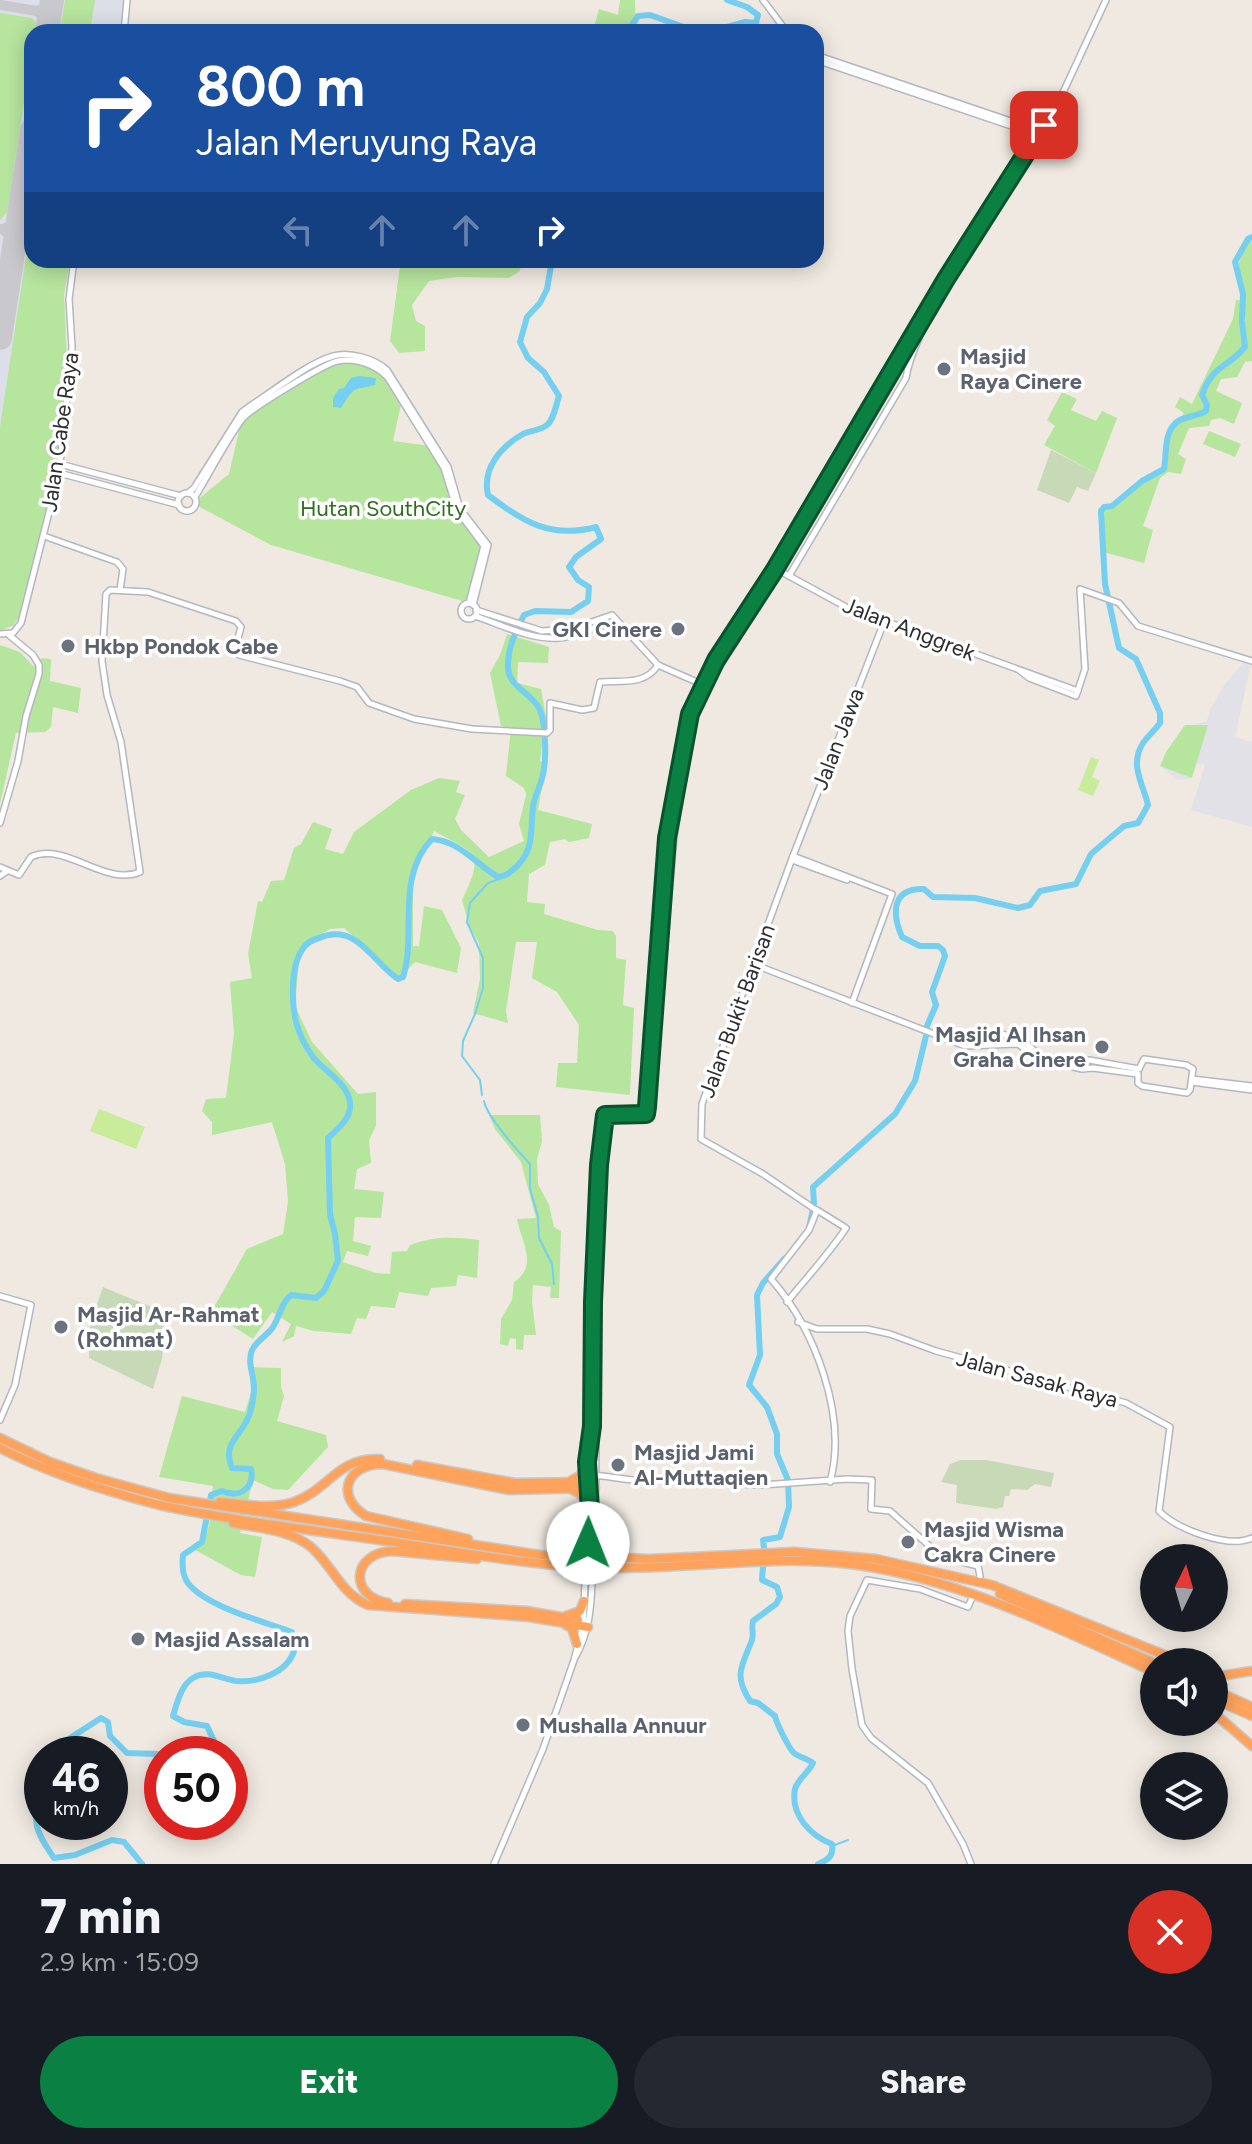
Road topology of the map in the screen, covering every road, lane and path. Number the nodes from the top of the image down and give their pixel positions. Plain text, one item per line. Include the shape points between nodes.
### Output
1 (127, 0) edge
2 (763, 0) edge
3 (1106, 0) edge
4 (125, 24) edge
5 (781, 24) edge
6 (824, 61) edge
7 (1046, 125) junction
8 (1039, 133) junction
9 (73, 268) edge
10 (900, 363) dead end
11 (61, 453) junction
12 (60, 464) junction
13 (72, 467) junction
14 (59, 473) junction
15 (74, 477) junction
16 (57, 486) junction
17 (185, 494) junction
18 (195, 497) junction
19 (179, 505) junction
20 (800, 526) junction
21 (44, 536) junction
22 (779, 568) junction
23 (790, 575) junction
24 (120, 590) junction
25 (473, 608) junction
26 (884, 622) junction
27 (620, 625) junction
28 (513, 626) junction
29 (0, 634) edge
30 (12, 635) junction
31 (1252, 661) edge
32 (658, 665) junction
33 (705, 686) junction
34 (0, 823) edge
35 (793, 858) junction
36 (0, 867) edge
37 (7, 871) junction
38 (0, 876) edge
39 (753, 964) junction
40 (852, 1003) junction
41 (961, 1044) junction
42 (1071, 1063) junction
43 (1094, 1065) junction
44 (1139, 1072) junction
45 (1192, 1080) junction
46 (1252, 1088) edge
47 (814, 1208) junction
48 (0, 1296) edge
49 (787, 1302) junction
50 (798, 1322) junction
51 (817, 1329) junction
52 (806, 1334) junction
53 (0, 1420) edge
54 (592, 1426) junction
55 (0, 1438) edge
56 (0, 1448) edge
57 (587, 1462) junction
58 (591, 1482) junction
59 (830, 1482) junction
60 (568, 1485) junction
61 (174, 1503) junction
62 (589, 1503) junction
63 (255, 1516) junction
64 (1252, 1538) edge
65 (592, 1543) junction
66 (540, 1555) junction
67 (514, 1560) junction
68 (943, 1573) junction
69 (980, 1576) dead end
70 (589, 1582) junction
71 (972, 1598) dead end
72 (584, 1601) junction
73 (561, 1620) junction
74 (586, 1624) junction
75 (577, 1644) junction
76 (1102, 1648) junction
77 (1147, 1648) edge
78 (1140, 1657) edge
79 (574, 1660) junction
80 (1140, 1666) edge
81 (1252, 1669) edge
82 (1140, 1670) edge
83 (1228, 1672) edge
84 (1228, 1696) edge
85 (1228, 1705) edge
86 (1252, 1707) edge
87 (1252, 1716) edge
88 (1228, 1722) edge
89 (1228, 1725) edge
90 (1252, 1738) edge
91 (1252, 1746) edge
92 (494, 1864) edge
93 (971, 1864) edge

1 - 4 street
2 - 5 street
3 - 7 street
6 - 8 street
7 - 8 street
7 - 23 street via 924,321 906,378
8 - 20 street
9 - 11 street, Jalan Cabe Raya via 72,347
10 - 20 street
11 - 12 street, Jalan Cabe Raya
11 - 13 street
12 - 13 street
12 - 14 street, Jalan Cabe Raya
13 - 15 street
13 - 17 street
14 - 15 street
14 - 16 street, Jalan Cabe Raya
15 - 16 street
15 - 19 street
16 - 21 street, Jalan Cabe Raya
17 - 18 street
17 - 19 street
17 - 25 street via 250,406 333,356 378,363 432,440 450,473 460,509 488,545
18 - 19 street via 191,510
18 - 25 street via 253,409 335,361 378,368 444,468 457,510 484,546
20 - 22 street
21 - 24 street via 117,562 123,569
21 - 30 street, Jalan Cabe Raya via 21,623
22 - 23 street, Jalan Anggrek
22 - 33 street
23 - 26 street, Jalan Anggrek
24 - 32 street via 157,595 236,621 241,627 235,649 239,655 355,686 369,703 414,719 472,729 547,733 550,703 591,709 600,682 638,680
24 - 37 street via 106,594 102,661 140,872 106,872 47,853 31,857 21,874
25 - 28 street
26 - 31 street, Jalan Anggrek via 1077,694 1085,669 1080,589 1119,603 1138,626
26 - 35 street, Jalan Jawa
27 - 28 street via 557,639
27 - 28 street via 612,615 557,632
27 - 32 street
29 - 30 street
30 - 34 street via 36,659 39,674
32 - 33 street
33 - 54 street via 694,717 674,836 646,1114 605,1115 597,1200
35 - 39 street, Jalan Bukit Barisan
35 - 40 street via 892,895
36 - 37 street
37 - 38 street
39 - 40 street
39 - 47 street, Jalan Bukit Barisan via 704,1098 701,1139
40 - 41 street
41 - 42 street via 1018,1044 1036,1058
41 - 42 street via 996,1032 1024,1041 1037,1055
42 - 43 street via 1082,1069
42 - 43 street via 1084,1059
43 - 44 street
44 - 45 street via 1142,1086 1187,1093
44 - 45 street via 1144,1059 1186,1065 1192,1067
45 - 46 street
47 - 49 street via 809,1230 771,1279
47 - 49 street via 846,1228
48 - 53 street via 31,1305 15,1385
49 - 50 street
50 - 51 street, Jalan Sasak Raya
50 - 52 street
51 - 52 street, Jalan Sasak Raya
51 - 64 street, Jalan Sasak Raya via 878,1331 1139,1410 1170,1427 1159,1511 1174,1524 1215,1538
52 - 59 street via 820,1362 836,1431
54 - 57 street
54 - 58 street via 596,1445
55 - 61 highway via 50,1462
56 - 61 highway via 111,1492 159,1505
57 - 58 street
57 - 60 highway
58 - 59 street via 657,1477 683,1482
58 - 60 highway
58 - 62 street
58 - 65 street
59 - 69 street via 872,1480 871,1509 890,1511 942,1557 978,1566
60 - 62 highway
60 - 63 highway via 515,1483 368,1459 347,1464 302,1499
60 - 66 highway via 509,1490 383,1464 359,1470 349,1483 351,1503 377,1520
61 - 63 highway
61 - 63 highway
62 - 65 street
63 - 66 highway via 337,1523
63 - 67 highway via 335,1534
63 - 73 highway via 304,1542 348,1593 368,1605
65 - 70 street, bridge
66 - 68 highway via 622,1559 835,1554
67 - 73 highway via 380,1552 364,1562 360,1582 370,1597 392,1604 527,1611
67 - 76 highway via 605,1568 760,1562 873,1567 948,1584
68 - 77 highway via 992,1585
68 - 78 highway
70 - 72 street
70 - 74 street
71 - 93 street via 968,1607 920,1589 867,1580 850,1616 848,1636 862,1725 928,1783
72 - 73 highway via 580,1611
72 - 74 street
73 - 74 highway
73 - 75 highway via 572,1628
74 - 75 street
74 - 79 street
75 - 79 street
76 - 80 highway
76 - 82 highway
79 - 92 street
81 - 83 highway
84 - 86 highway
85 - 87 highway
88 - 90 highway
89 - 91 highway

